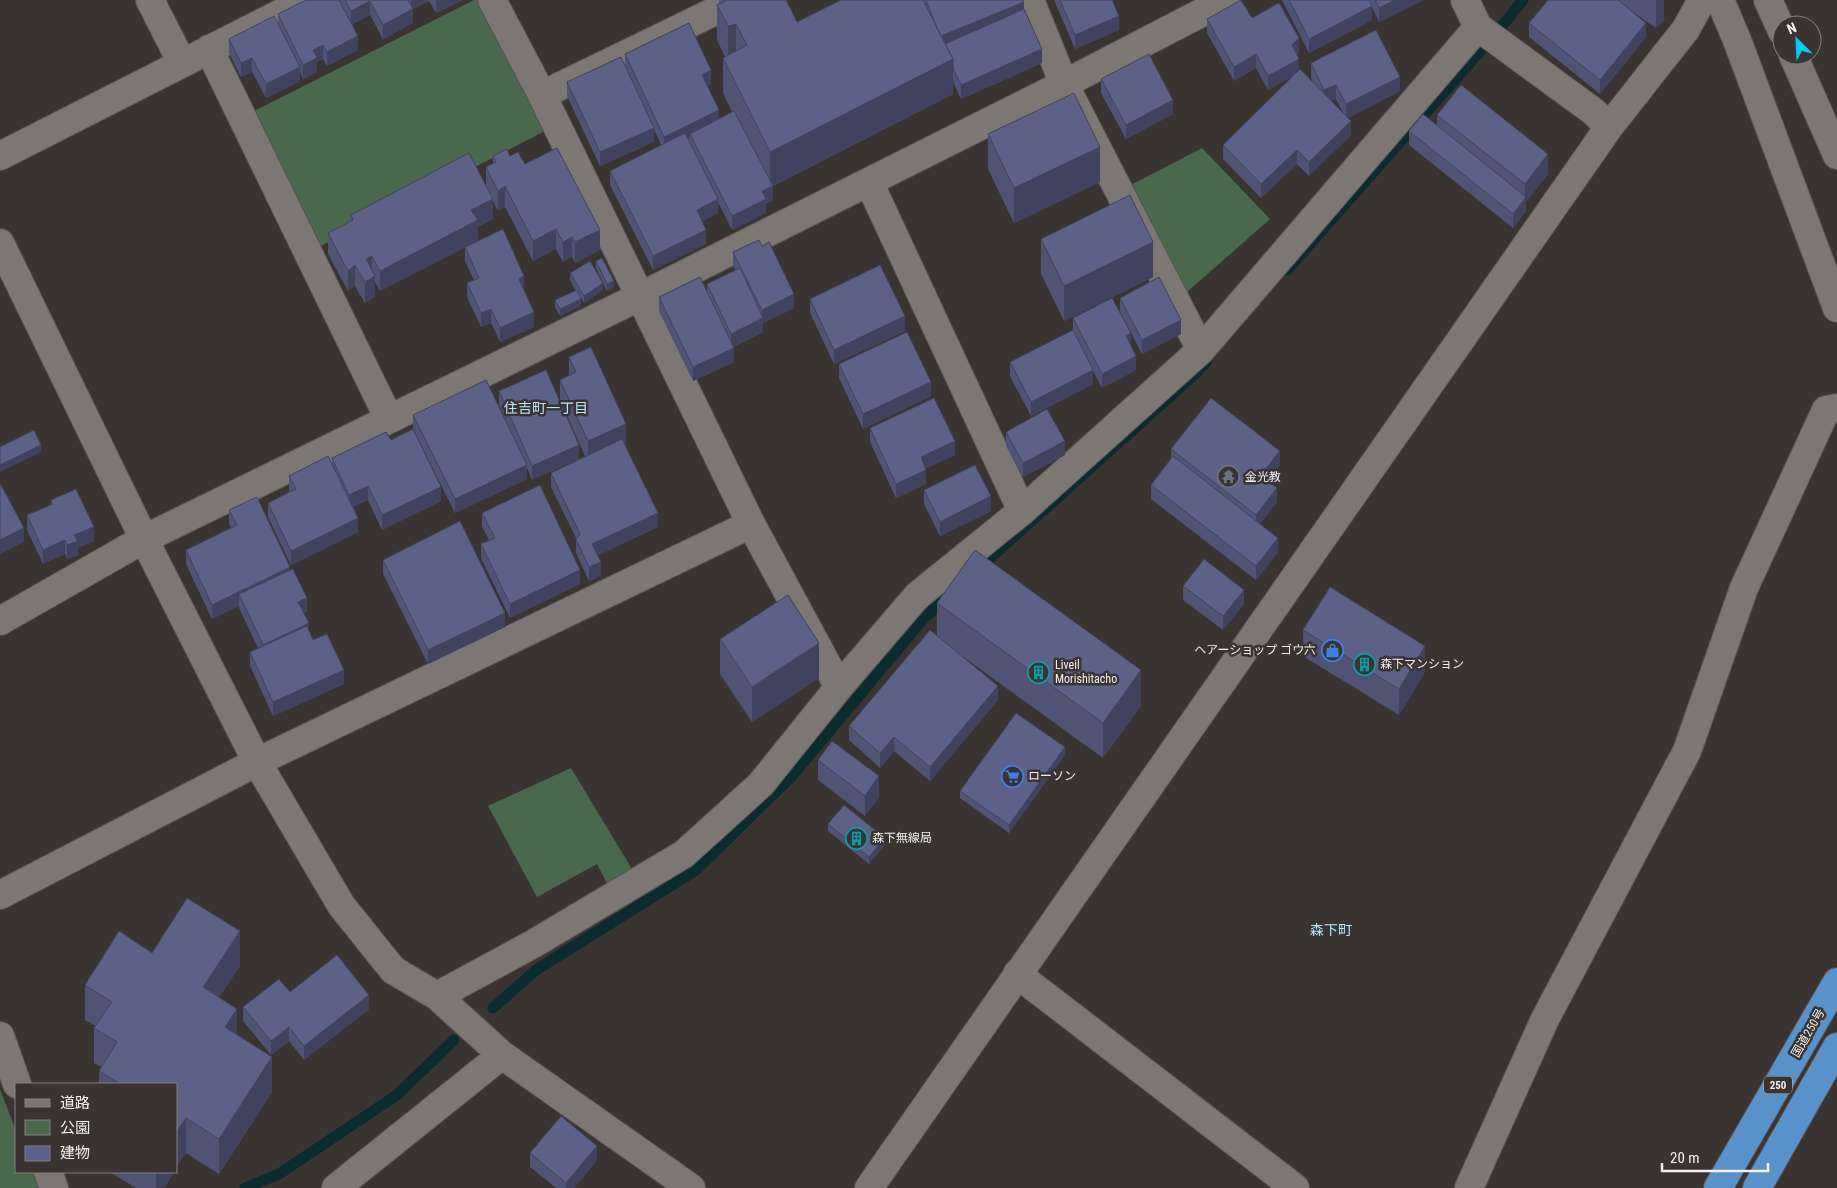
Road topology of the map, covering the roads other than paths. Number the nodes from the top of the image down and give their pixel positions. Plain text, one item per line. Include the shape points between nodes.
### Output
1 (150, 0) edge
2 (307, 0) edge
3 (492, 0) edge
4 (738, 0) edge
5 (1030, 0) edge
6 (1226, 0) edge
7 (1466, 0) edge
8 (1702, 0) edge
9 (1720, 0) edge
10 (1768, 0) edge
11 (257, 11) edge
12 (1775, 15) edge
13 (1478, 27) junction
14 (209, 49) junction
15 (182, 63) junction
16 (1797, 65) edge
17 (1064, 84) junction
18 (542, 95) junction
19 (1609, 127) junction
20 (1837, 155) edge
21 (0, 156) edge
22 (869, 182) junction
23 (0, 243) edge
24 (641, 296) junction
25 (1837, 308) edge
26 (1201, 350) junction
27 (1837, 408) edge
28 (389, 419) junction
29 (1022, 511) junction
30 (751, 524) junction
31 (144, 539) junction
32 (0, 620) edge
33 (839, 686) junction
34 (257, 762) junction
35 (0, 895) edge
36 (1017, 974) junction
37 (1837, 982) edge
38 (437, 996) junction
39 (0, 1036) edge
40 (1837, 1047) edge
41 (502, 1055) junction
42 (17, 1083) edge
43 (48, 1173) edge
44 (54, 1188) edge
45 (336, 1188) edge
46 (691, 1188) edge
47 (869, 1188) edge
48 (1295, 1188) edge
49 (1469, 1188) edge
50 (1718, 1188) edge
51 (1757, 1188) edge

1 - 15 street
2 - 11 street
3 - 18 street
4 - 18 street
5 - 17 street
6 - 17 street
7 - 13 street
8 - 19 street via 1686,28
9 - 25 street
10 - 12 street
11 - 14 street
13 - 19 street via 1594,112
13 - 26 street
14 - 15 street
14 - 28 street
15 - 21 street
16 - 20 street
17 - 22 street
17 - 26 street
18 - 24 street
19 - 36 street
22 - 24 street
22 - 29 street
23 - 31 street
24 - 28 street
24 - 30 street
26 - 29 street
27 - 49 street via 1826,410 1744,588 1687,751 1545,1019
28 - 31 street
29 - 33 street via 917,596
30 - 33 street
30 - 34 street
31 - 32 street
31 - 34 street
33 - 38 street via 761,784 684,854
34 - 35 street
34 - 38 street via 341,905 393,970
36 - 47 street
36 - 48 street
37 - 50 highway, 国道250号 / 250
38 - 41 street
39 - 42 street
40 - 51 highway, 250
41 - 45 street
41 - 46 street
43 - 44 street

